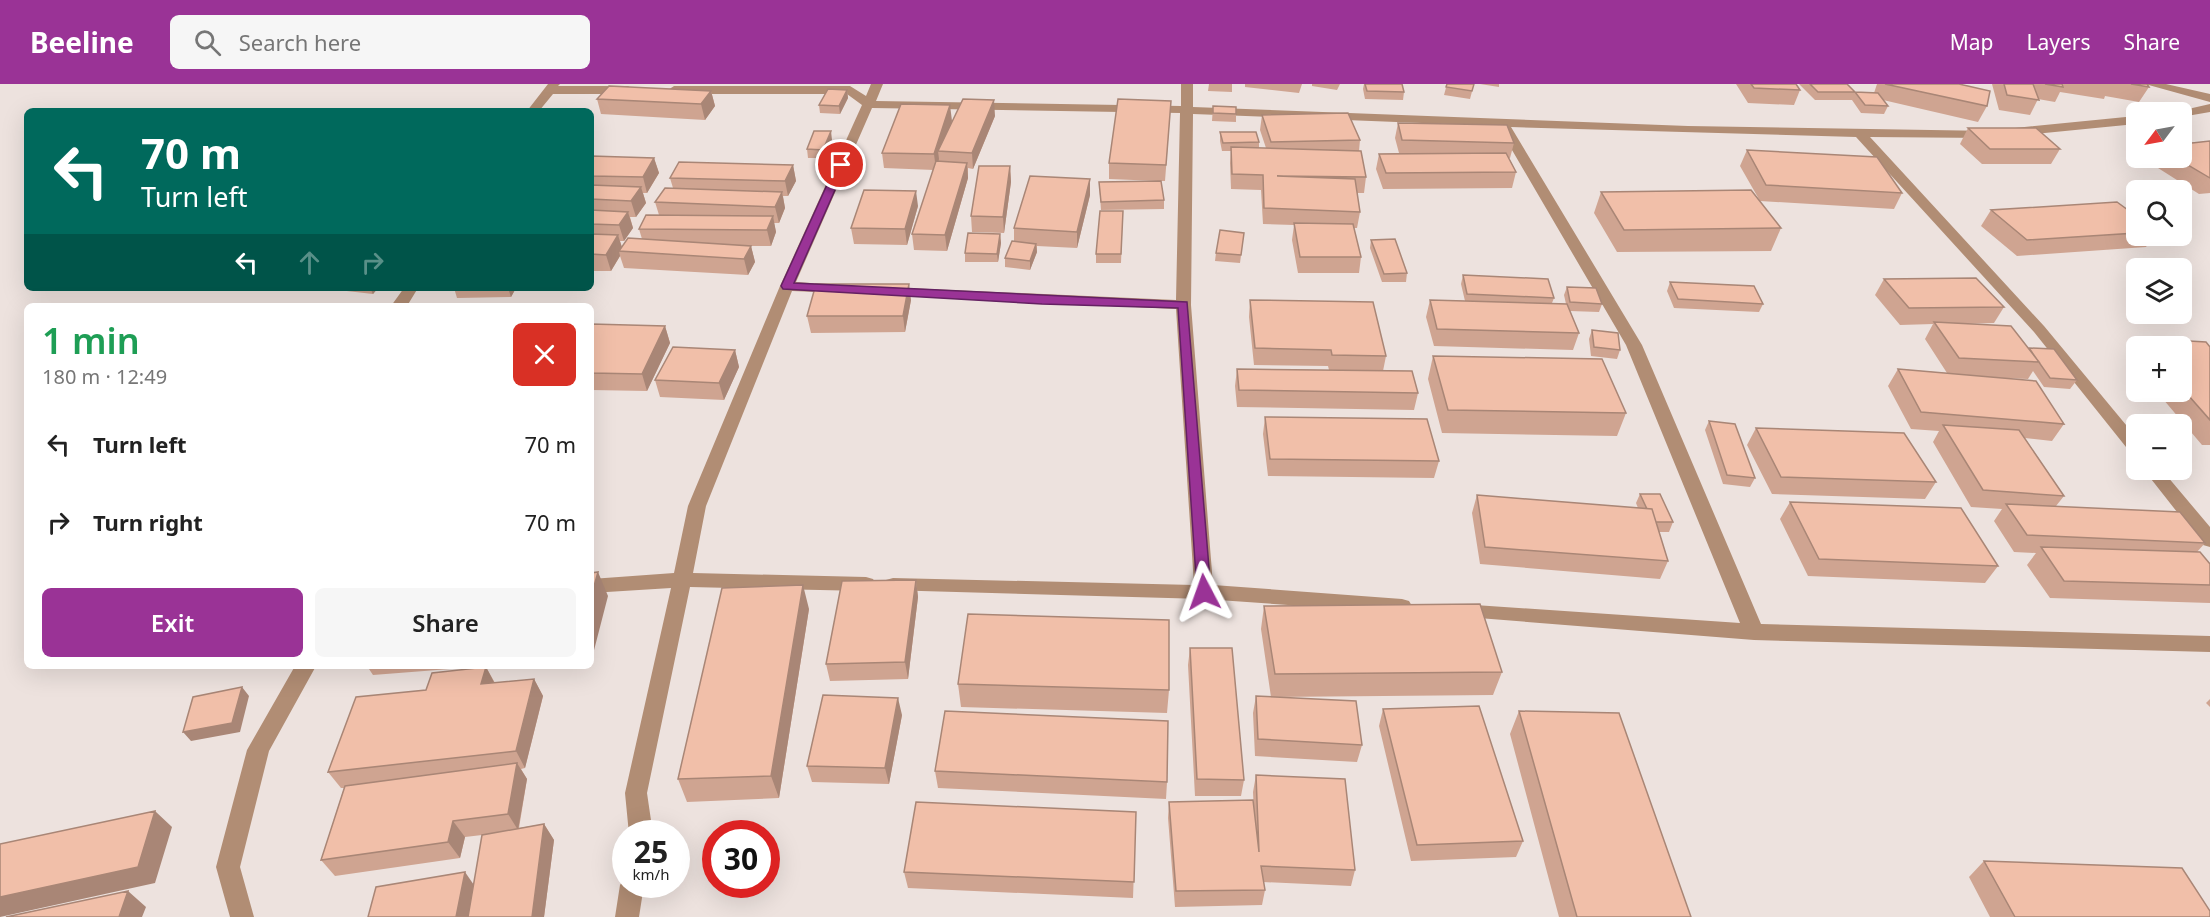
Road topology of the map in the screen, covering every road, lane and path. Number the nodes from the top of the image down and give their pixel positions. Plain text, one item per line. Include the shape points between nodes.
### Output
1 (877, 84) edge
2 (1187, 84) edge
3 (2151, 84) edge
4 (551, 87) edge
5 (641, 90) edge
6 (665, 90) edge
7 (2210, 98) edge
8 (868, 104) junction
9 (535, 108) edge
10 (2210, 108) edge
11 (1188, 110) junction
12 (2192, 111) edge
13 (2126, 121) edge
14 (1502, 123) junction
15 (1861, 135) junction
16 (787, 286) junction
17 (1183, 305) junction
18 (2126, 436) edge
19 (2161, 480) edge
20 (2210, 540) edge
21 (682, 580) junction
22 (594, 586) edge
23 (1204, 592) junction
24 (1419, 608) edge
25 (1443, 609) edge
26 (1754, 632) junction
27 (2210, 644) edge
28 (304, 669) edge
29 (639, 820) edge
30 (630, 898) edge
31 (242, 917) edge
32 (627, 917) edge

1 - 8 street
2 - 11 street
3 - 7 street
4 - 5 street
4 - 9 street
6 - 8 street via 850,90
8 - 11 street
8 - 16 street
10 - 12 street
11 - 14 street
11 - 17 street
13 - 15 street via 1997,134
14 - 15 street
14 - 26 street via 1634,345
15 - 18 street via 2039,329
16 - 17 street
16 - 21 street via 697,506
17 - 23 street
19 - 20 street
21 - 22 street
21 - 23 street
21 - 29 street via 636,793
23 - 24 street
25 - 26 street
26 - 27 street
28 - 31 street via 258,750 233,846 228,867
30 - 32 street

